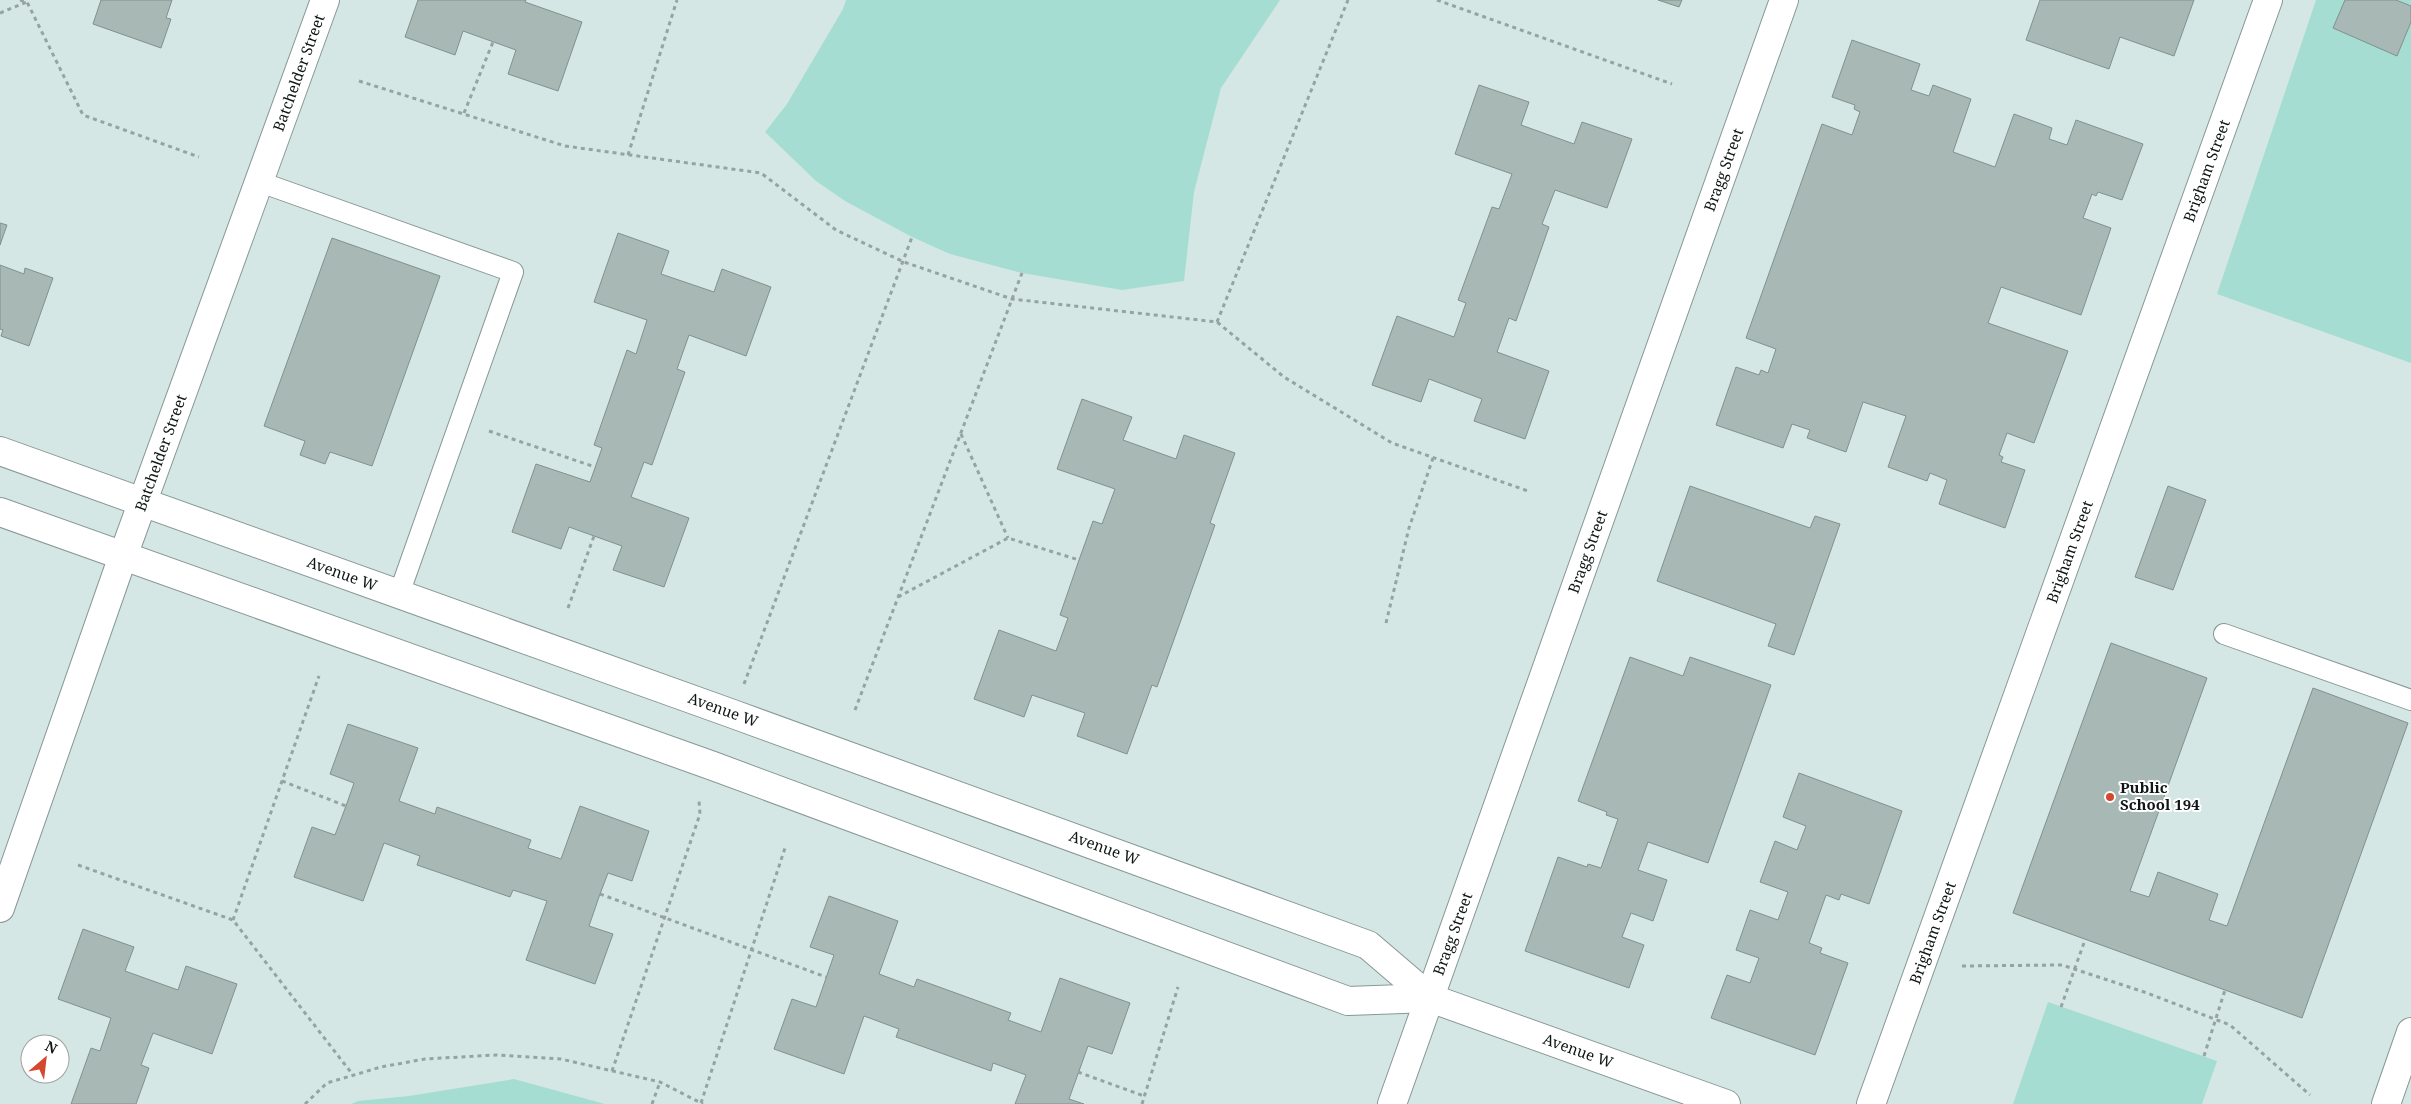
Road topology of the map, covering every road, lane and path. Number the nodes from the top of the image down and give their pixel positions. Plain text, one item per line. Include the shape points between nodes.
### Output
1 (20, 0) edge
2 (325, 0) edge
3 (677, 0) edge
4 (1348, 0) edge
5 (1438, 0) edge
6 (1784, 0) edge
7 (2268, 0) edge
8 (27, 1) edge
9 (0, 13) edge
10 (493, 42) dead end
11 (359, 81) dead end
12 (1672, 84) dead end
13 (464, 113) junction
14 (628, 155) junction
15 (199, 157) dead end
16 (260, 182) junction
17 (912, 237) dead end
18 (904, 262) junction
19 (1022, 273) dead end
20 (1012, 299) junction
21 (1216, 322) junction
22 (460, 421) junction
23 (961, 433) junction
24 (0, 451) edge
25 (1432, 458) junction
26 (595, 467) dead end
27 (1528, 491) dead end
28 (143, 503) junction
29 (0, 512) edge
30 (594, 536) dead end
31 (1008, 538) junction
32 (123, 556) junction
33 (1079, 560) dead end
34 (398, 594) junction
35 (898, 597) junction
36 (568, 608) dead end
37 (1386, 623) dead end
38 (2224, 634) dead end
39 (319, 676) dead end
40 (744, 685) dead end
41 (2411, 700) edge
42 (855, 710) dead end
43 (282, 781) junction
44 (699, 801) dead end
45 (346, 806) dead end
46 (786, 845) dead end
47 (78, 865) dead end
48 (600, 894) dead end
49 (0, 908) edge
50 (664, 918) junction
51 (233, 920) junction
52 (2085, 940) dead end
53 (752, 950) junction
54 (1962, 966) dead end
55 (2075, 969) junction
56 (826, 977) dead end
57 (1178, 987) dead end
58 (2225, 990) dead end
59 (1430, 998) junction
60 (2061, 1007) dead end
61 (2216, 1020) junction
62 (2411, 1032) edge
63 (2204, 1056) dead end
64 (612, 1071) junction
65 (1078, 1072) dead end
66 (354, 1075) junction
67 (660, 1082) junction
68 (2396, 1091) edge
69 (2310, 1095) dead end
70 (1144, 1096) junction
71 (702, 1103) edge
72 (305, 1104) edge
73 (652, 1104) edge
74 (1142, 1104) edge
75 (1392, 1104) edge
76 (1726, 1104) edge
77 (1871, 1104) edge

1 - 8 path
2 - 16 street, Batchelder Street
3 - 14 path
4 - 21 path
5 - 12 path
6 - 59 street, Bragg Street
7 - 77 street, Brigham Street
8 - 9 path
8 - 15 path via 83,115
10 - 13 path
11 - 13 path
13 - 14 path via 565,146
14 - 18 path via 761,173 836,230
16 - 22 lane via 513,272
16 - 28 street, Batchelder Street
17 - 18 path
18 - 20 path
18 - 40 path
19 - 20 path
20 - 21 path
20 - 23 path
21 - 25 path via 1284,377 1392,443
22 - 26 path
22 - 34 lane
23 - 31 path
23 - 35 path
24 - 28 street, Avenue W
25 - 27 path
25 - 37 path via 1409,528
28 - 32 street, Batchelder Street
28 - 34 street, Avenue W
29 - 32 street, Avenue W
30 - 36 path
31 - 33 path
31 - 35 path
32 - 49 street, Batchelder Street
32 - 59 street, Avenue W via 722,769 1348,1001
34 - 59 street, Avenue W via 1368,945
35 - 42 path
38 - 41 lane
39 - 43 path
43 - 45 path
43 - 51 path
44 - 50 path via 700,814
46 - 53 path
47 - 51 path
48 - 50 path
50 - 53 path
50 - 64 path
51 - 66 path
52 - 55 path
53 - 56 path
53 - 71 path
54 - 55 path via 2062,965
55 - 60 path
55 - 61 path
57 - 70 path
58 - 61 path
59 - 75 street, Bragg Street
59 - 76 street, Avenue W
61 - 63 path
61 - 69 path via 2230,1025
62 - 68 street
64 - 66 path via 560,1059 496,1055 425,1059
64 - 67 path
65 - 70 path
66 - 72 path via 327,1083
67 - 71 path
67 - 73 path
70 - 74 path

